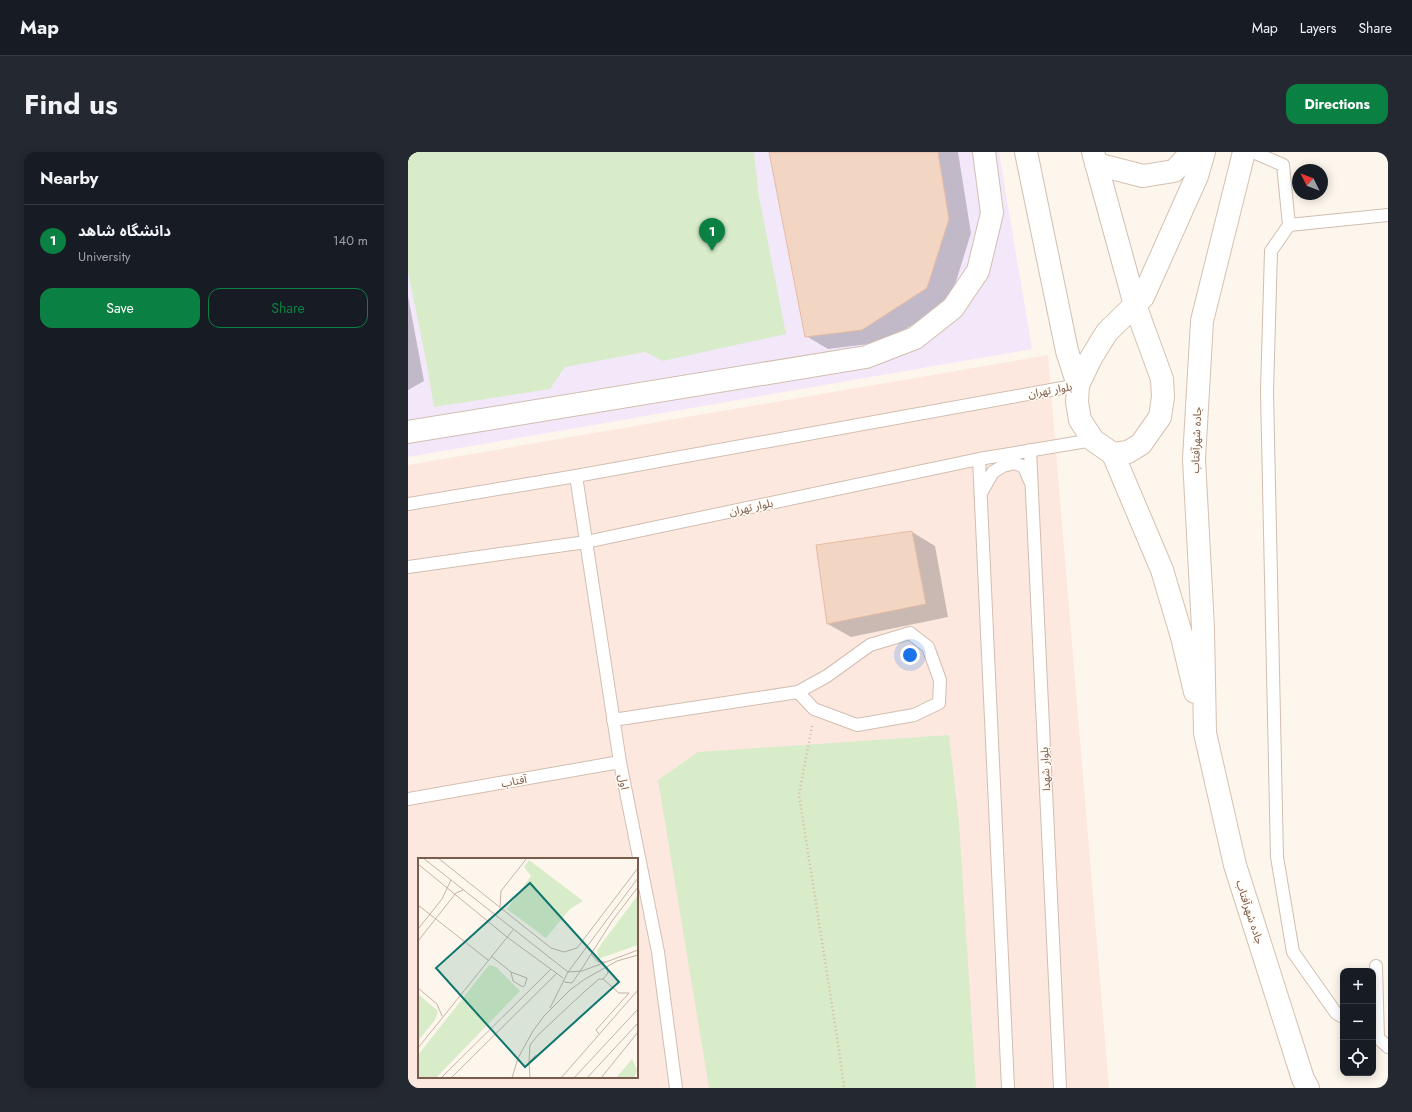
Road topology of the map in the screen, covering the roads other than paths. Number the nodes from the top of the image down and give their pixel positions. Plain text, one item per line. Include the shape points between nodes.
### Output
1 (984, 152) edge
2 (1026, 152) edge
3 (1192, 152) edge
4 (1204, 152) edge
5 (1244, 152) edge
6 (1253, 152) edge
7 (1095, 158) edge
8 (1388, 215) edge
9 (1289, 225) junction
10 (1135, 305) junction
11 (1078, 384) junction
12 (408, 432) edge
13 (1093, 440) junction
14 (1030, 450) junction
15 (1113, 454) junction
16 (979, 459) junction
17 (576, 476) junction
18 (1032, 484) junction
19 (981, 493) junction
20 (408, 504) edge
21 (586, 542) junction
22 (408, 567) edge
23 (798, 692) junction
24 (614, 720) junction
25 (1205, 733) junction
26 (620, 762) junction
27 (408, 799) edge
28 (1376, 966) dead end
29 (1376, 1004) edge
30 (1340, 1015) edge
31 (1376, 1036) edge
32 (1388, 1047) edge
33 (676, 1088) edge
34 (1008, 1088) edge
35 (1060, 1088) edge
36 (1308, 1088) edge

1 - 12 main road via 992,213 978,271 954,308 915,338 866,357
2 - 11 main road via 1068,351
3 - 7 main road via 1174,171 1143,176
4 - 10 main road via 1197,176 1143,297
5 - 25 main road, جاده شهرآفتاب via 1202,321 1194,460 1203,628
6 - 9 lane via 1283,166
7 - 10 main road
8 - 9 lane
9 - 30 lane via 1271,251 1268,392 1277,858 1293,952
10 - 11 main road via 1107,332 1090,358
10 - 15 main road via 1162,379 1163,397 1160,417 1141,444 1128,452
11 - 13 main road via 1080,420
11 - 17 lane, بلوار تهران
13 - 14 lane, بلوار تهران
13 - 15 main road
14 - 16 lane, بلوار تهران
14 - 18 lane, بلوار شهدا
15 - 25 main road, جاده شهرآفتاب via 1162,570 1182,637
16 - 19 lane
16 - 21 lane, بلوار تهران
17 - 20 lane, بلوار تهران
17 - 21 lane, اول
18 - 19 lane via 1024,467 1015,464 1003,466 993,472
18 - 35 lane, بلوار شهدا
19 - 34 lane
21 - 22 lane, بلوار تهران
21 - 24 lane, اول
23 - 23 lane via 814,709 858,725 914,715 939,704 940,680 928,647 910,633 870,645 827,676
23 - 24 lane
24 - 26 lane, اول
25 - 36 main road, جاده شهرآفتاب via 1235,864
26 - 27 lane, آفتاب
26 - 33 lane, اول via 658,952
28 - 29 lane
31 - 32 lane

